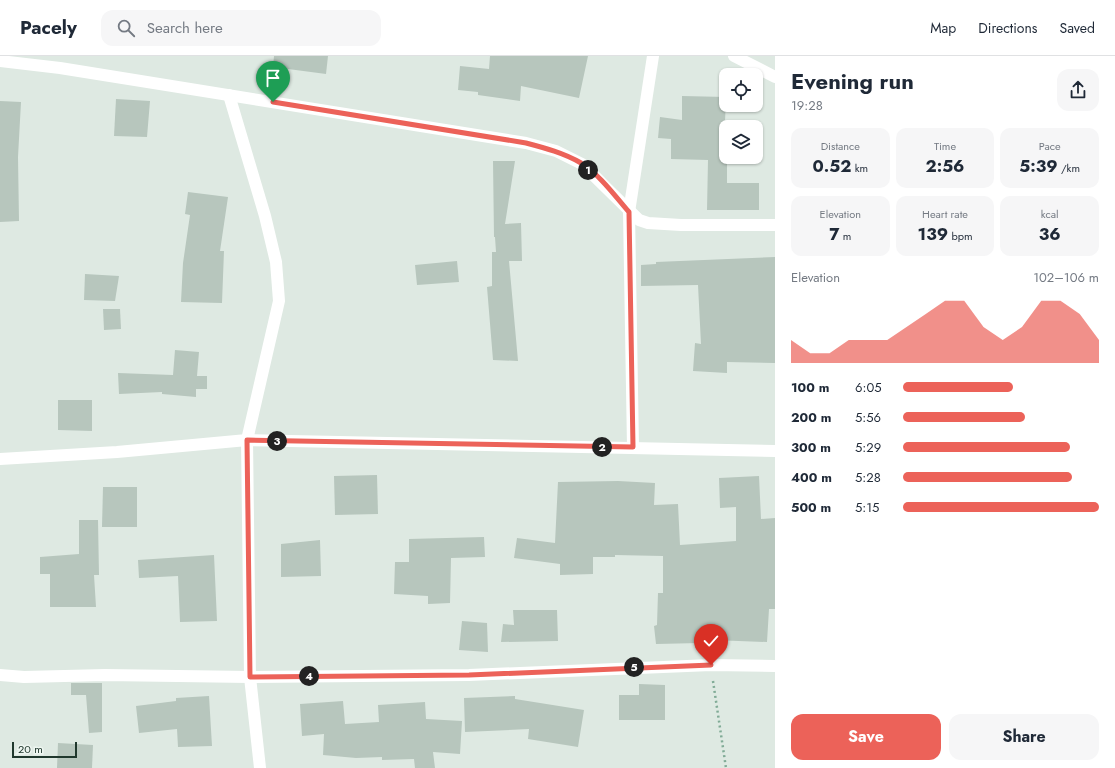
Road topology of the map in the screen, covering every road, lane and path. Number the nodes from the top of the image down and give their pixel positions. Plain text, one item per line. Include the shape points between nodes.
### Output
1 (653, 56) edge
2 (734, 56) edge
3 (0, 61) edge
4 (775, 77) edge
5 (229, 95) junction
6 (629, 212) junction
7 (775, 225) edge
8 (247, 440) junction
9 (633, 447) junction
10 (775, 451) edge
11 (0, 459) edge
12 (711, 665) junction
13 (775, 666) edge
14 (0, 675) edge
15 (250, 677) junction
16 (260, 768) edge
17 (726, 768) edge

1 - 6 street
2 - 4 street
3 - 5 street
5 - 6 street via 491,137 556,151 582,164
5 - 8 street via 265,216 276,262 279,301
6 - 7 street via 648,223
6 - 9 street
8 - 9 street
8 - 11 street
8 - 15 street
9 - 10 street
12 - 13 street
12 - 15 street via 469,675
12 - 17 path
14 - 15 street
15 - 16 street

